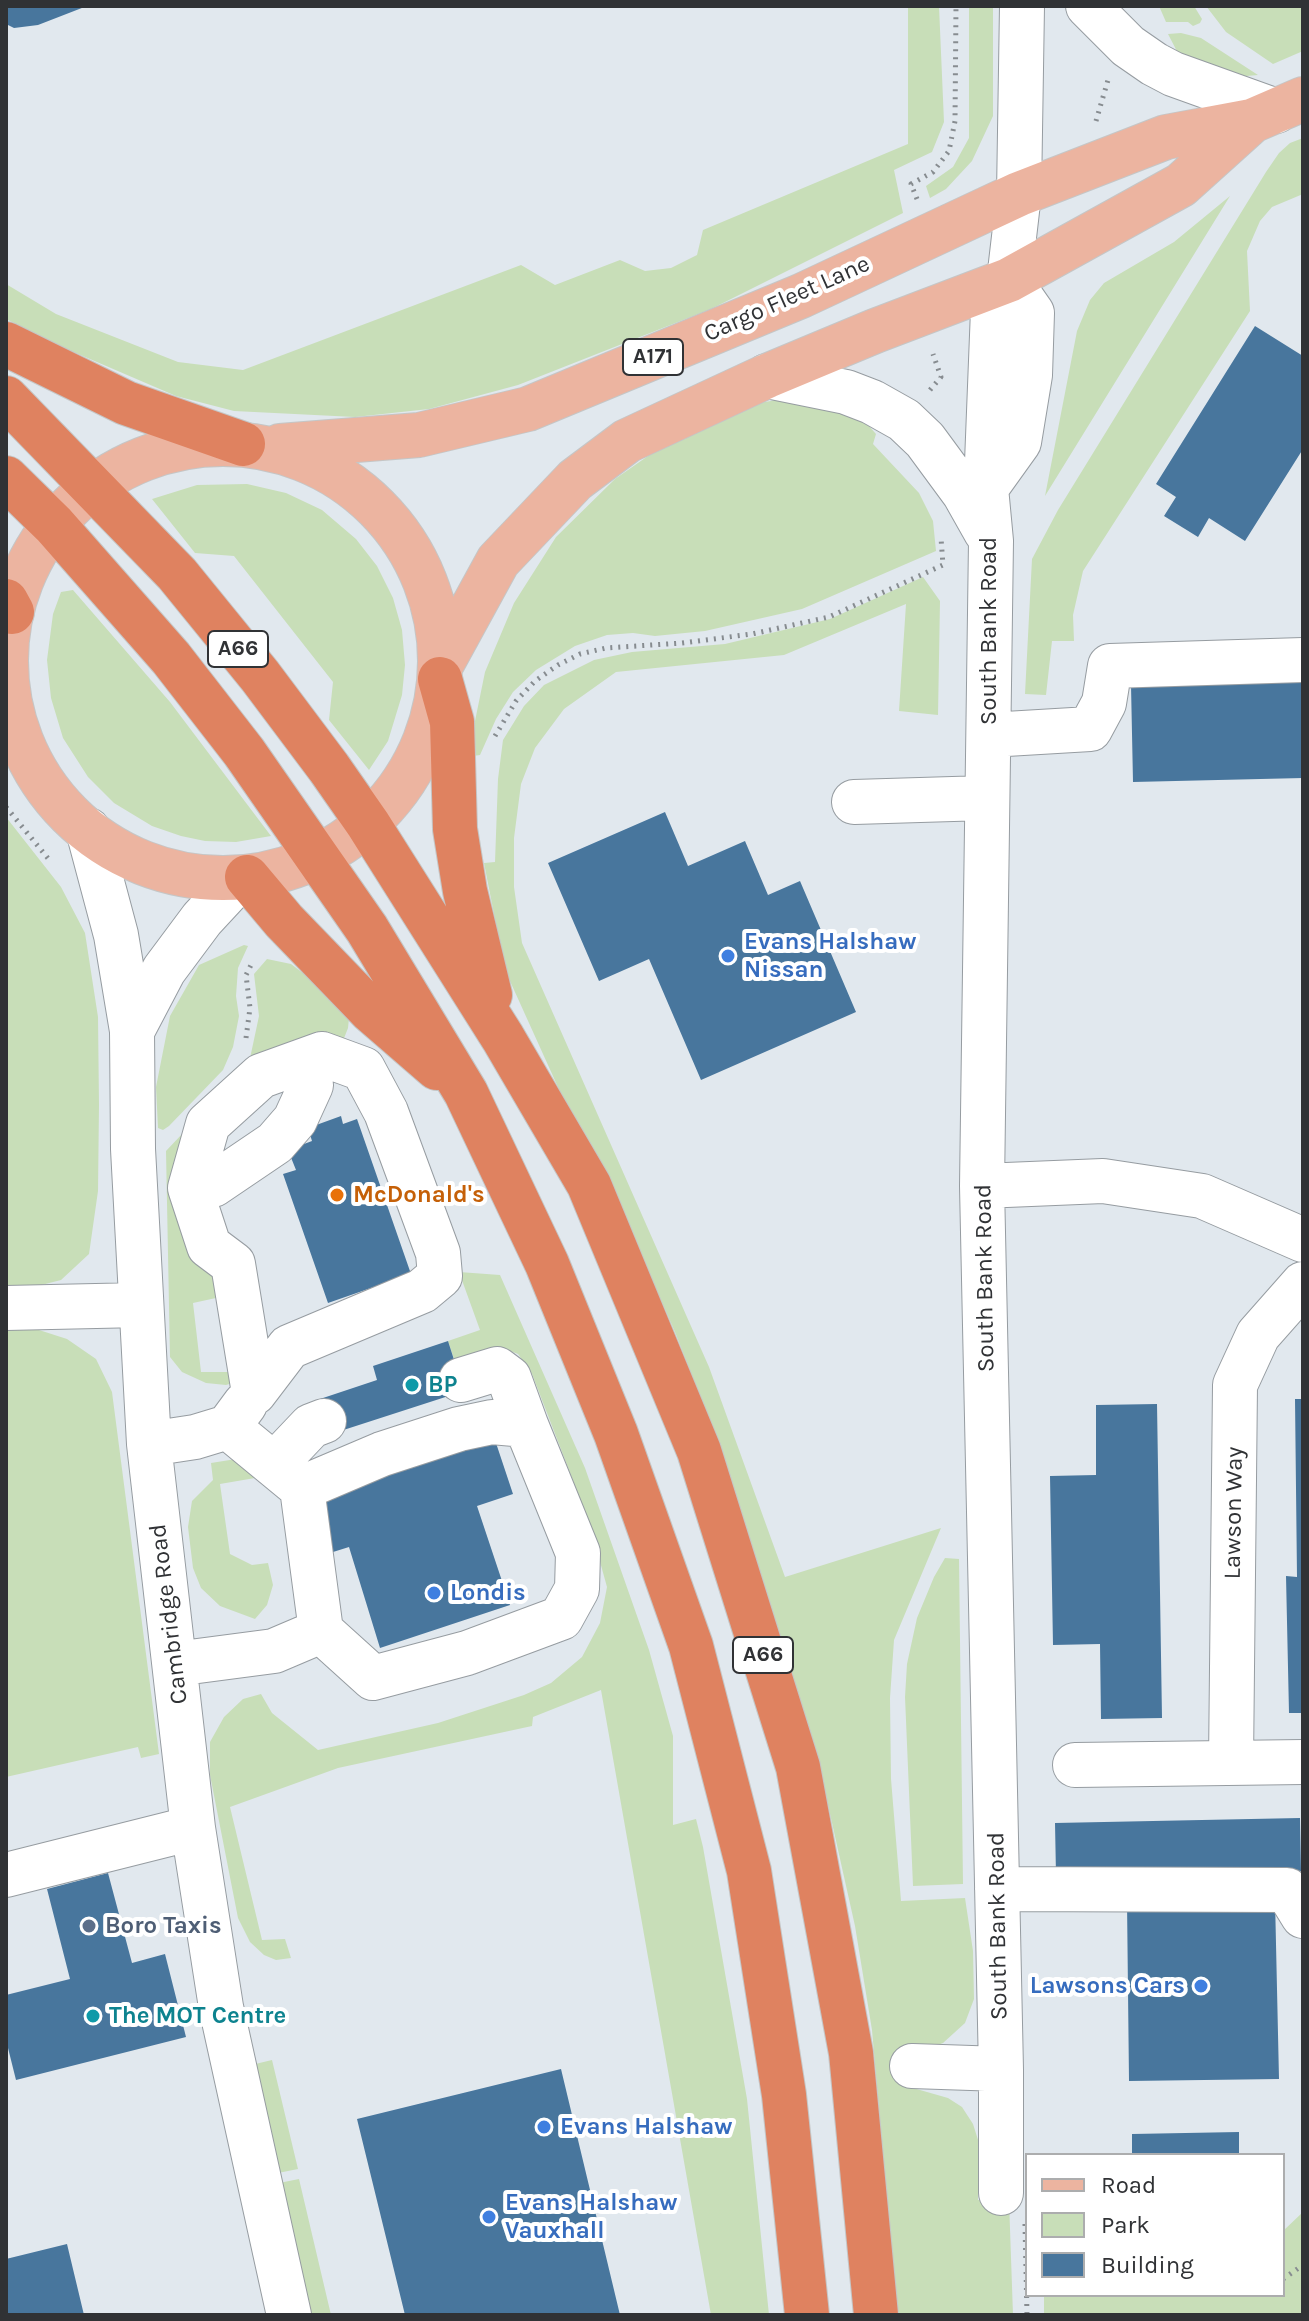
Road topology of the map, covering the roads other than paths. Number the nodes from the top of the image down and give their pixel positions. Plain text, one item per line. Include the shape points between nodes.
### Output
1 (1022, 6) edge
2 (1088, 6) edge
3 (1277, 110) edge
4 (1019, 194) junction
5 (1009, 280) junction
6 (6, 344) edge
7 (767, 376) junction
8 (6, 398) edge
9 (254, 446) junction
10 (6, 478) edge
11 (92, 487) junction
12 (54, 525) junction
13 (991, 541) junction
14 (9, 613) edge
15 (1303, 660) edge
16 (440, 673) junction
17 (989, 735) junction
18 (6, 765) edge
19 (986, 798) junction
20 (854, 802) dead end
21 (79, 822) junction
22 (368, 824) junction
23 (315, 858) junction
24 (243, 877) junction
25 (132, 1031) junction
26 (503, 1038) junction
27 (466, 1093) junction
28 (982, 1186) junction
29 (1303, 1240) edge
30 (233, 1264) junction
31 (1303, 1284) edge
32 (422, 1291) junction
33 (141, 1305) junction
34 (6, 1308) edge
35 (461, 1380) dead end
36 (254, 1393) junction
37 (324, 1421) dead end
38 (526, 1425) junction
39 (228, 1427) junction
40 (149, 1444) junction
41 (288, 1477) junction
42 (321, 1631) junction
43 (175, 1664) junction
44 (1303, 1762) edge
45 (1231, 1763) junction
46 (1075, 1765) dead end
47 (193, 1828) junction
48 (6, 1875) edge
49 (997, 1889) junction
50 (1303, 1916) edge
51 (912, 2066) dead end
52 (1001, 2069) junction
53 (1001, 2193) road end
54 (289, 2315) edge
55 (807, 2315) edge
56 (876, 2315) edge

1 - 4 street, South Bank Road
2 - 3 street via 1154,64
3 - 4 main road, Cargo Fleet Lane / A171 via 1166,137
3 - 5 main road via 1181,185
4 - 5 street, South Bank Road
4 - 9 main road, Cargo Fleet Lane / A171 via 801,296 528,409 419,435
5 - 7 main road
5 - 13 street, South Bank Road via 993,310 986,488
6 - 9 highway via 126,403
7 - 13 street via 846,392 904,420 964,493
7 - 16 main road via 627,441 575,480 498,561
8 - 11 highway, A66
9 - 11 main road, Cargo Fleet Lane via 195,446 148,457
9 - 16 main road via 302,458 336,475 393,525 429,592
10 - 12 highway, A66
11 - 12 main road, Cargo Fleet Lane
11 - 22 highway, A66 via 177,574
12 - 14 main road, Cargo Fleet Lane
12 - 23 highway, A66 via 171,658 244,752
13 - 17 street, South Bank Road
14 - 21 main road, Cargo Fleet Lane via 8,690 16,724 47,788
15 - 17 street via 1110,666 1104,703 1090,729
16 - 22 main road via 433,720 418,758
16 - 26 highway, A66 via 452,722 455,829 465,891
17 - 19 street, South Bank Road
18 - 21 main road
19 - 20 street
19 - 28 street, South Bank Road
21 - 24 main road via 143,863 185,874
21 - 25 street, Cambridge Road via 116,935
22 - 23 main road
22 - 26 highway, A66
23 - 24 main road
23 - 27 highway, A66 via 367,929
24 - 25 street, Cambridge Road via 202,919 164,970
24 - 27 highway, A66 via 370,1010
25 - 33 street, Cambridge Road
26 - 56 highway, A66 via 589,1185 699,1451 798,1767 851,2053
27 - 55 highway, A66 via 547,1264 616,1434 691,1646 749,1871 784,2095
28 - 29 street via 1103,1181 1202,1196
28 - 49 street, South Bank Road
30 - 32 street via 211,1178 220,1149 255,1112 290,1086 322,1085 352,1099
30 - 32 street via 209,1246 190,1188 208,1124 261,1076 322,1054 363,1069 386,1112 438,1253 440,1276
30 - 36 street
31 - 45 street, Lawson Way via 1258,1335 1235,1385
32 - 36 street via 289,1347
33 - 34 street
33 - 40 street, Cambridge Road
35 - 38 street via 497,1369 509,1378
36 - 39 street
37 - 41 street via 311,1426
38 - 41 street via 492,1422 459,1429
38 - 42 street via 578,1553 577,1589 561,1618 467,1653 373,1678
39 - 40 street
39 - 41 street
40 - 43 street, Cambridge Road
41 - 42 street
42 - 43 street via 274,1651
43 - 47 street, Cambridge Road
44 - 45 street
45 - 46 street
47 - 48 street
47 - 54 street, Cambridge Road via 221,2007
49 - 50 street via 1287,1890
49 - 52 street, South Bank Road
51 - 52 street
52 - 53 street, South Bank Road

